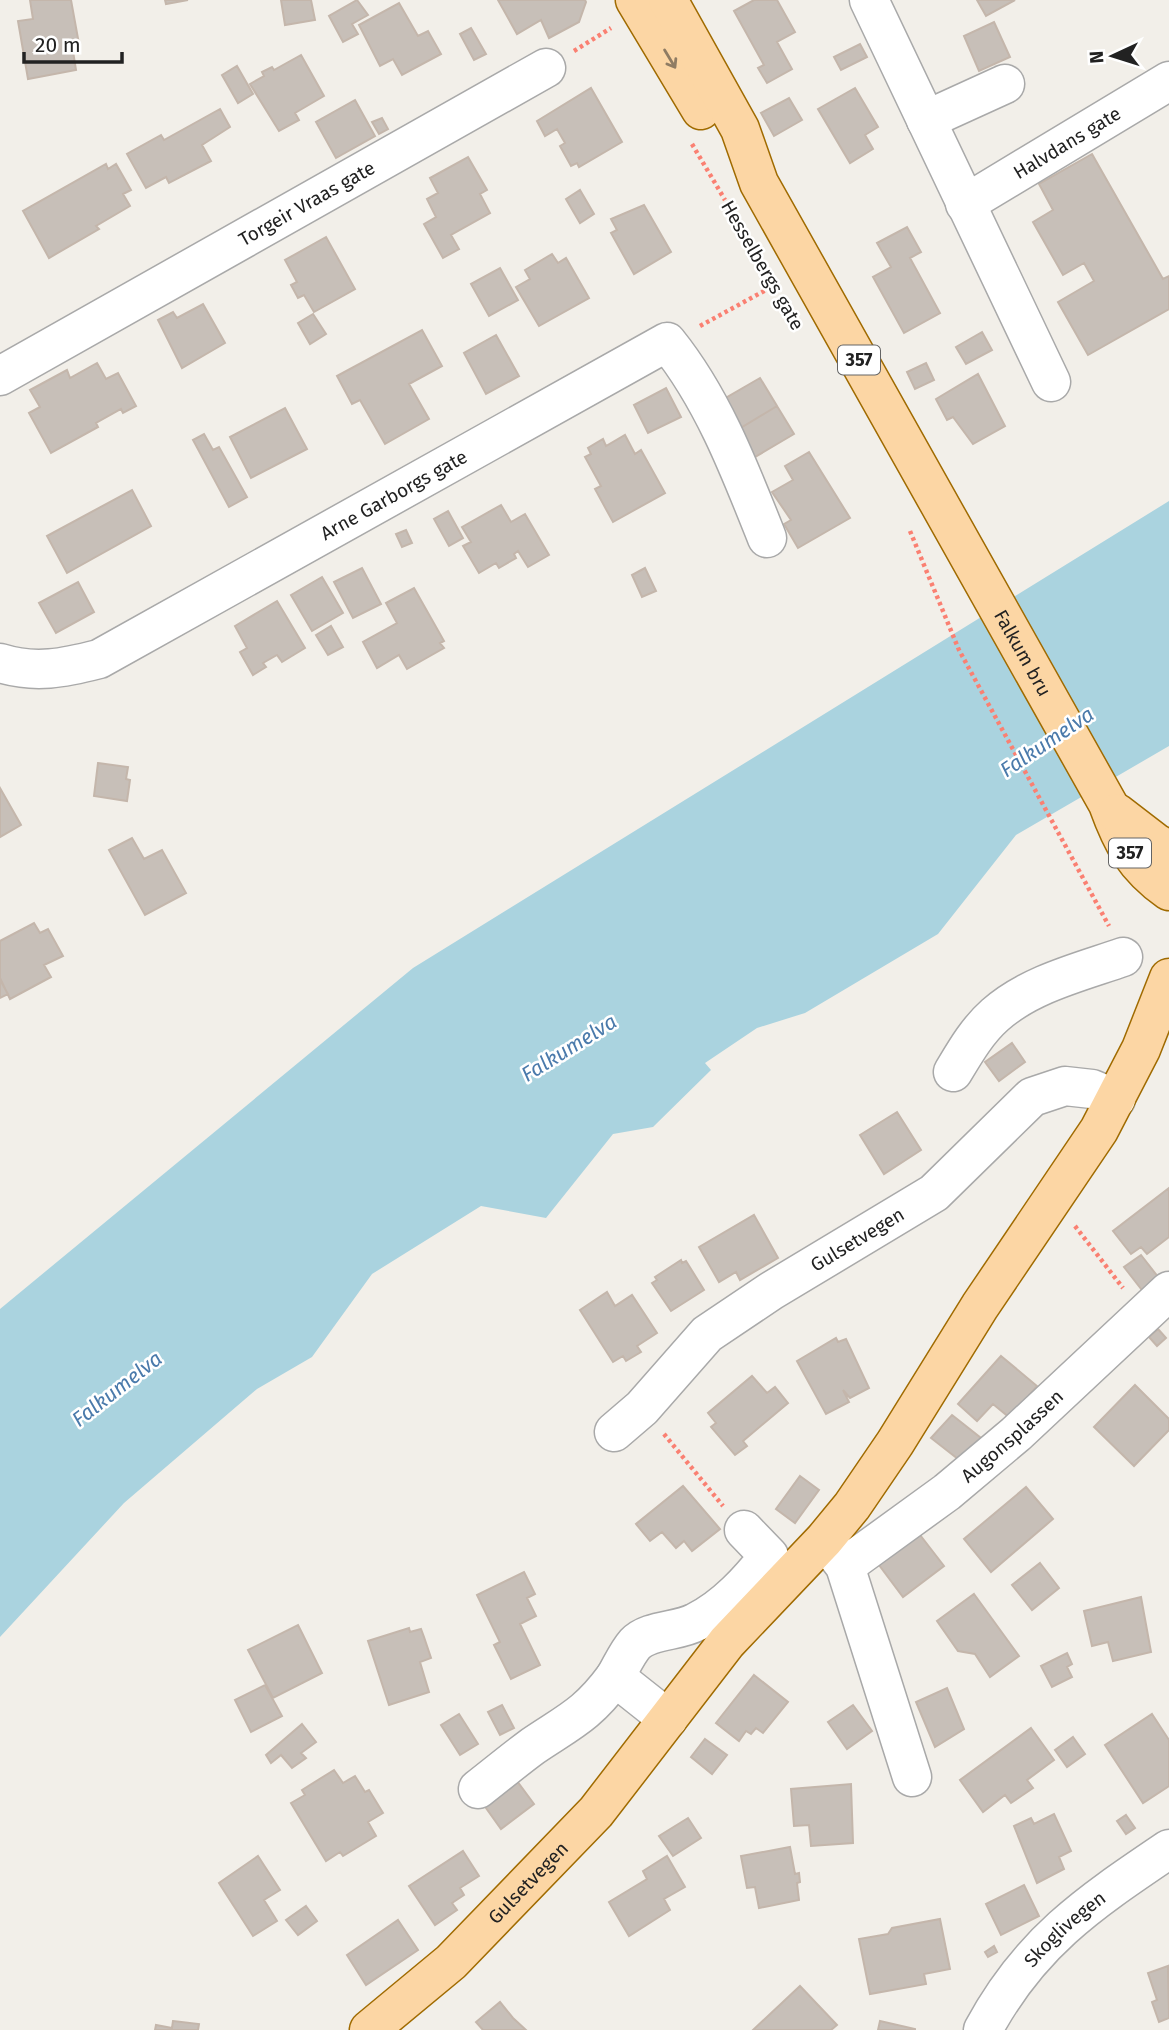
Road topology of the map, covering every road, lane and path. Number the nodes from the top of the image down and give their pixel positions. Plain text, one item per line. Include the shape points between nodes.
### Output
1 (668, 0) edge
2 (869, 0) edge
3 (618, 15) edge
4 (618, 37) dead end
5 (546, 68) joint
6 (1169, 81) edge
7 (1006, 84) dead end
8 (926, 120) junction
9 (688, 138) dead end
10 (759, 183) junction
11 (965, 204) junction
12 (729, 206) dead end
13 (769, 274) dead end
14 (776, 285) junction
15 (783, 297) dead end
16 (667, 342) junction
17 (0, 376) edge
18 (1051, 382) dead end
19 (909, 527) dead end
20 (959, 537) joint
21 (767, 538) dead end
22 (0, 663) edge
23 (1108, 804) junction
24 (1169, 849) edge
25 (1086, 879) dead end
26 (1169, 891) edge
27 (1123, 957) dead end
28 (1169, 978) edge
29 (953, 1072) dead end
30 (1116, 1099) junction
31 (1070, 1220) dead end
32 (1156, 1303) edge
33 (642, 1408) junction
34 (614, 1432) dead end
35 (744, 1531) joint
36 (834, 1553) junction
37 (615, 1677) junction
38 (668, 1718) junction
39 (912, 1777) dead end
40 (478, 1789) dead end
41 (1169, 1849) edge
42 (369, 2030) edge
43 (983, 2030) edge

1 - 10 main road, Hesselbergs gate / 357 via 740,130
2 - 8 street
3 - 4 path
3 - 5 path
3 -> 10 main road, Hesselbergs gate / 357
5 - 17 street, Torgeir Vraas gate
6 - 11 street, Halvdans gate
7 - 8 street
8 - 11 street
9 - 12 path, Hesselbergs gate
10 - 20 main road, Hesselbergs gate / 357
11 - 18 street
13 - 14 path, Hesselbergs gate
14 - 15 path, Hesselbergs gate
14 - 16 path
16 - 21 street via 696,382
16 - 22 street, Arne Garborgs gate via 99,659 59,670 20,669
19 - 25 path via 958,650
20 - 23 main road, Falkum bru / 357
23 - 24 main road, 357
23 - 26 main road, 357 via 1122,843 1145,872
27 - 29 street via 1026,994 995,1015
28 - 30 main road, Gulsetvegen
30 - 33 street, Gulsetvegen via 1091,1089 1065,1086 1032,1097 934,1193 707,1334
30 - 36 main road, Gulsetvegen via 873,1476
31 - 32 path
32 - 36 street, Augonsplassen via 957,1484
33 - 34 street, Gulsetvegen
33 - 35 path
35 - 37 street via 769,1556 752,1578 694,1623 646,1636 635,1644
36 - 38 main road, Gulsetvegen via 727,1642
36 - 39 street
37 - 38 street
37 - 40 street via 573,1723
38 - 42 main road, Gulsetvegen via 596,1812 451,1962
41 - 43 street, Skoglivegen via 1044,1943

